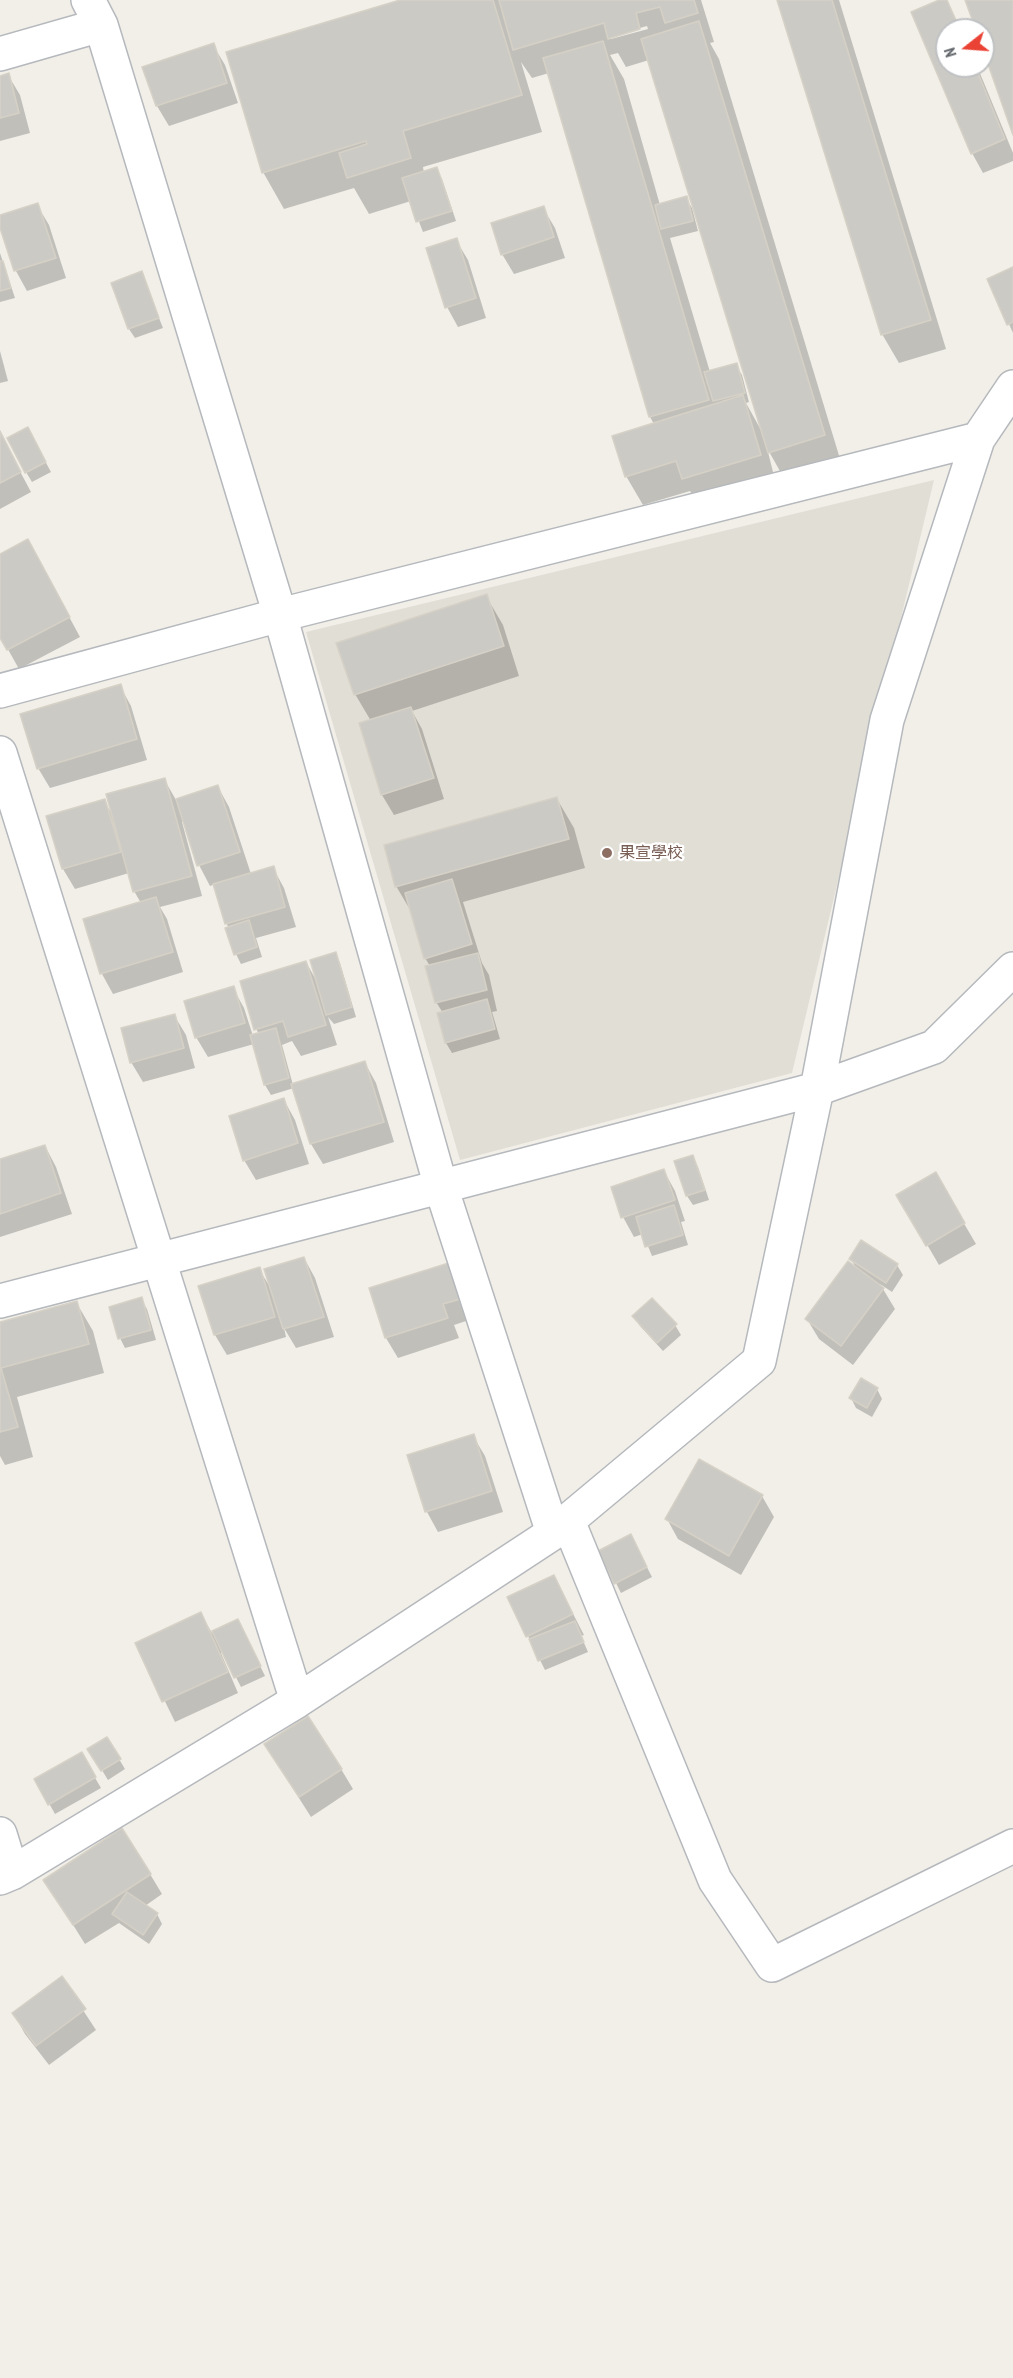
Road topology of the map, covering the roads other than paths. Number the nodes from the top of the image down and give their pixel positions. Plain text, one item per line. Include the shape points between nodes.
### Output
1 (95, 12) edge
2 (0, 54) edge
3 (1013, 387) edge
4 (978, 439) junction
5 (280, 615) junction
6 (0, 691) edge
7 (0, 753) edge
8 (1013, 969) edge
9 (817, 1089) junction
10 (441, 1187) junction
11 (160, 1259) junction
12 (0, 1301) edge
13 (561, 1527) junction
14 (297, 1701) junction
15 (0, 1834) edge
16 (1013, 1846) edge
17 (6, 1876) edge

1 - 2 street
1 - 5 street
3 - 4 street
4 - 5 street
4 - 9 street via 887,720
5 - 6 street
5 - 10 street
7 - 11 street
8 - 9 street via 934,1047
9 - 10 street
9 - 13 street via 759,1361
10 - 11 street
10 - 13 street
11 - 12 street
11 - 14 street
13 - 14 street
13 - 16 street via 715,1880 772,1965
14 - 17 street
15 - 17 street

